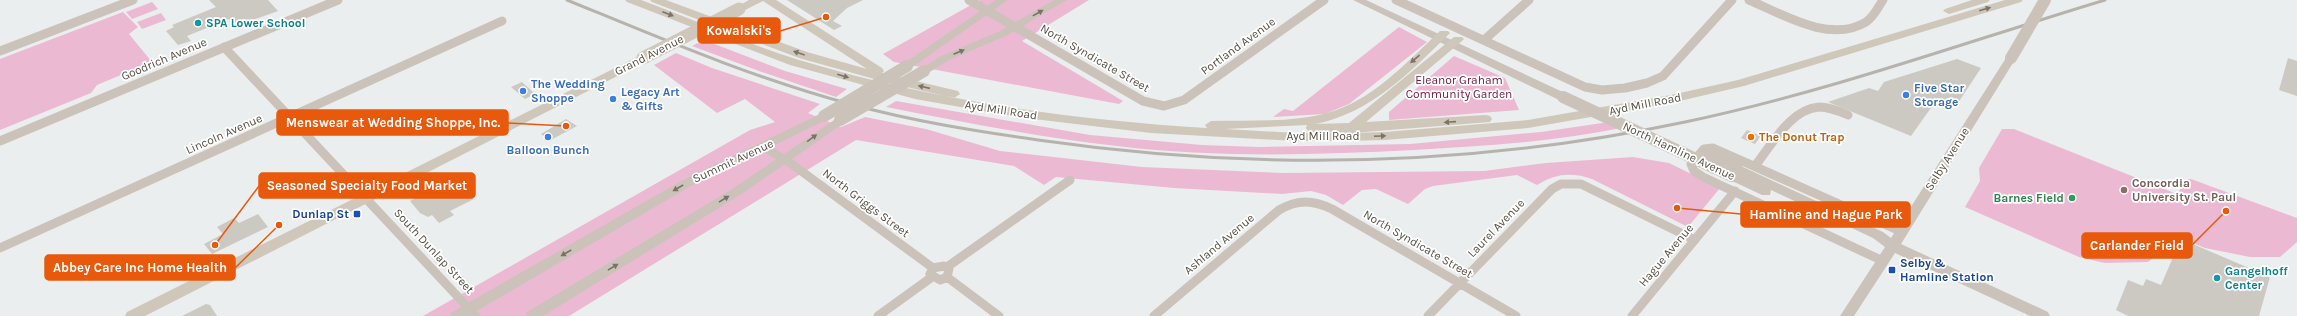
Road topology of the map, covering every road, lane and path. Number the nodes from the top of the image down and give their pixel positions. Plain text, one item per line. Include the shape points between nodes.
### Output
1 (133, 0) edge
2 (338, 0) edge
3 (631, 0) edge
4 (656, 0) edge
5 (760, 0) edge
6 (969, 0) edge
7 (1003, 0) edge
8 (1062, 0) edge
9 (1324, 0) edge
10 (1358, 0) edge
11 (1372, 0) edge
12 (1396, 0) edge
13 (1529, 0) edge
14 (1732, 0) edge
15 (1749, 0) edge
16 (1883, 0) edge
17 (1984, 0) edge
18 (2017, 0) edge
19 (2045, 0) edge
20 (986, 10) junction
21 (502, 21) dead end
22 (1015, 26) junction
23 (1442, 36) junction
24 (1484, 40) junction
25 (1455, 42) junction
26 (224, 47) junction
27 (0, 51) edge
28 (889, 79) junction
29 (1375, 94) junction
30 (1164, 107) joint
31 (1848, 115) dead end
32 (290, 117) junction
33 (1208, 125) junction
34 (1346, 131) junction
35 (0, 141) edge
36 (764, 147) junction
37 (784, 158) junction
38 (1755, 166) junction
39 (1070, 180) dead end
40 (1736, 191) junction
41 (366, 198) junction
42 (1304, 200) joint
43 (1902, 232) junction
44 (1695, 240) junction
45 (1893, 246) junction
46 (0, 248) edge
47 (1883, 261) junction
48 (947, 272) junction
49 (932, 273) junction
50 (1460, 284) junction
51 (473, 312) edge
52 (132, 316) edge
53 (457, 316) edge
54 (532, 316) edge
55 (878, 316) edge
56 (999, 316) edge
57 (1154, 316) edge
58 (1428, 316) edge
59 (1516, 316) edge
60 (1632, 316) edge
61 (1847, 316) edge
62 (2043, 316) edge

1 - 27 street
2 - 26 street, Goodrich Avenue
3 -> 34 main road, Ayd Mill Road via 794,62 915,95 1016,113 1152,130 1296,137
28 -> 4 main road, Ayd Mill Road via 803,55
5 - 28 main road
5 - 41 main road, Grand Avenue, bridge
6 - 20 street, North Syndicate Street
7 - 20 street, Summit Avenue
22 -> 8 street, Summit Avenue
9 - 30 street, Portland Avenue via 1184,100 1174,106
10 - 23 street, North Hamline Avenue
11 - 23 street, North Hamline Avenue
12 - 24 street
13 - 24 street
14 - 24 street via 1663,76 1648,84 1590,89
15 - 16 street via 1822,28 1842,29 1866,21
17 -> 34 main road, Ayd Mill Road via 1757,70 1676,92 1536,116
34 -> 18 main road, Ayd Mill Road via 1385,136 1528,124 1671,99 1740,83
19 - 43 street, Selby Avenue, bridge
20 - 22 street, North Syndicate Street
20 - 36 street, Summit Avenue, bridge via 926,55 824,116
21 - 32 street, Lincoln Avenue
22 - 30 street, North Syndicate Street via 1152,106
37 -> 22 street, Summit Avenue, bridge via 840,120 945,58
23 - 25 street, North Hamline Avenue
23 -> 29 main road
25 - 34 main road
25 - 45 street, North Hamline Avenue, bridge via 1735,173 1874,242
26 - 32 street, South Dunlap Street
26 - 35 street, Goodrich Avenue
33 -> 28 main road, Ayd Mill Road via 1035,108 954,94
29 - 33 main road via 1345,111 1319,119 1302,122
29 - 34 main road via 1347,119
31 - 38 street via 1826,106 1817,106 1799,114
32 - 41 street, South Dunlap Street
32 - 46 street, Lincoln Avenue
33 - 34 main road, Ayd Mill Road
36 - 37 street, North Griggs Street
36 -> 51 street, Summit Avenue via 687,183
37 - 49 street, North Griggs Street
54 -> 37 street, Summit Avenue via 736,192
38 - 40 street via 1713,148 1704,149 1691,164 1694,171
38 - 43 street
39 - 48 street
40 - 44 street, Hague Avenue
40 - 47 street
41 - 51 street, South Dunlap Street
41 - 52 main road, Grand Avenue
42 - 50 street, North Syndicate Street via 1332,209
42 - 57 street, Ashland Avenue via 1292,202 1280,210
43 - 45 street, Selby Avenue
44 - 50 street, Laurel Avenue via 1590,188 1570,182 1552,189
44 - 60 street, Hague Avenue
45 - 47 street, Selby Avenue
45 - 62 street, North Hamline Avenue
47 - 61 street, Selby Avenue
48 - 49 street via 939,266
48 - 56 street
49 - 55 street
50 - 58 street, Laurel Avenue
50 - 59 street, North Syndicate Street
51 - 53 street, Summit Avenue

